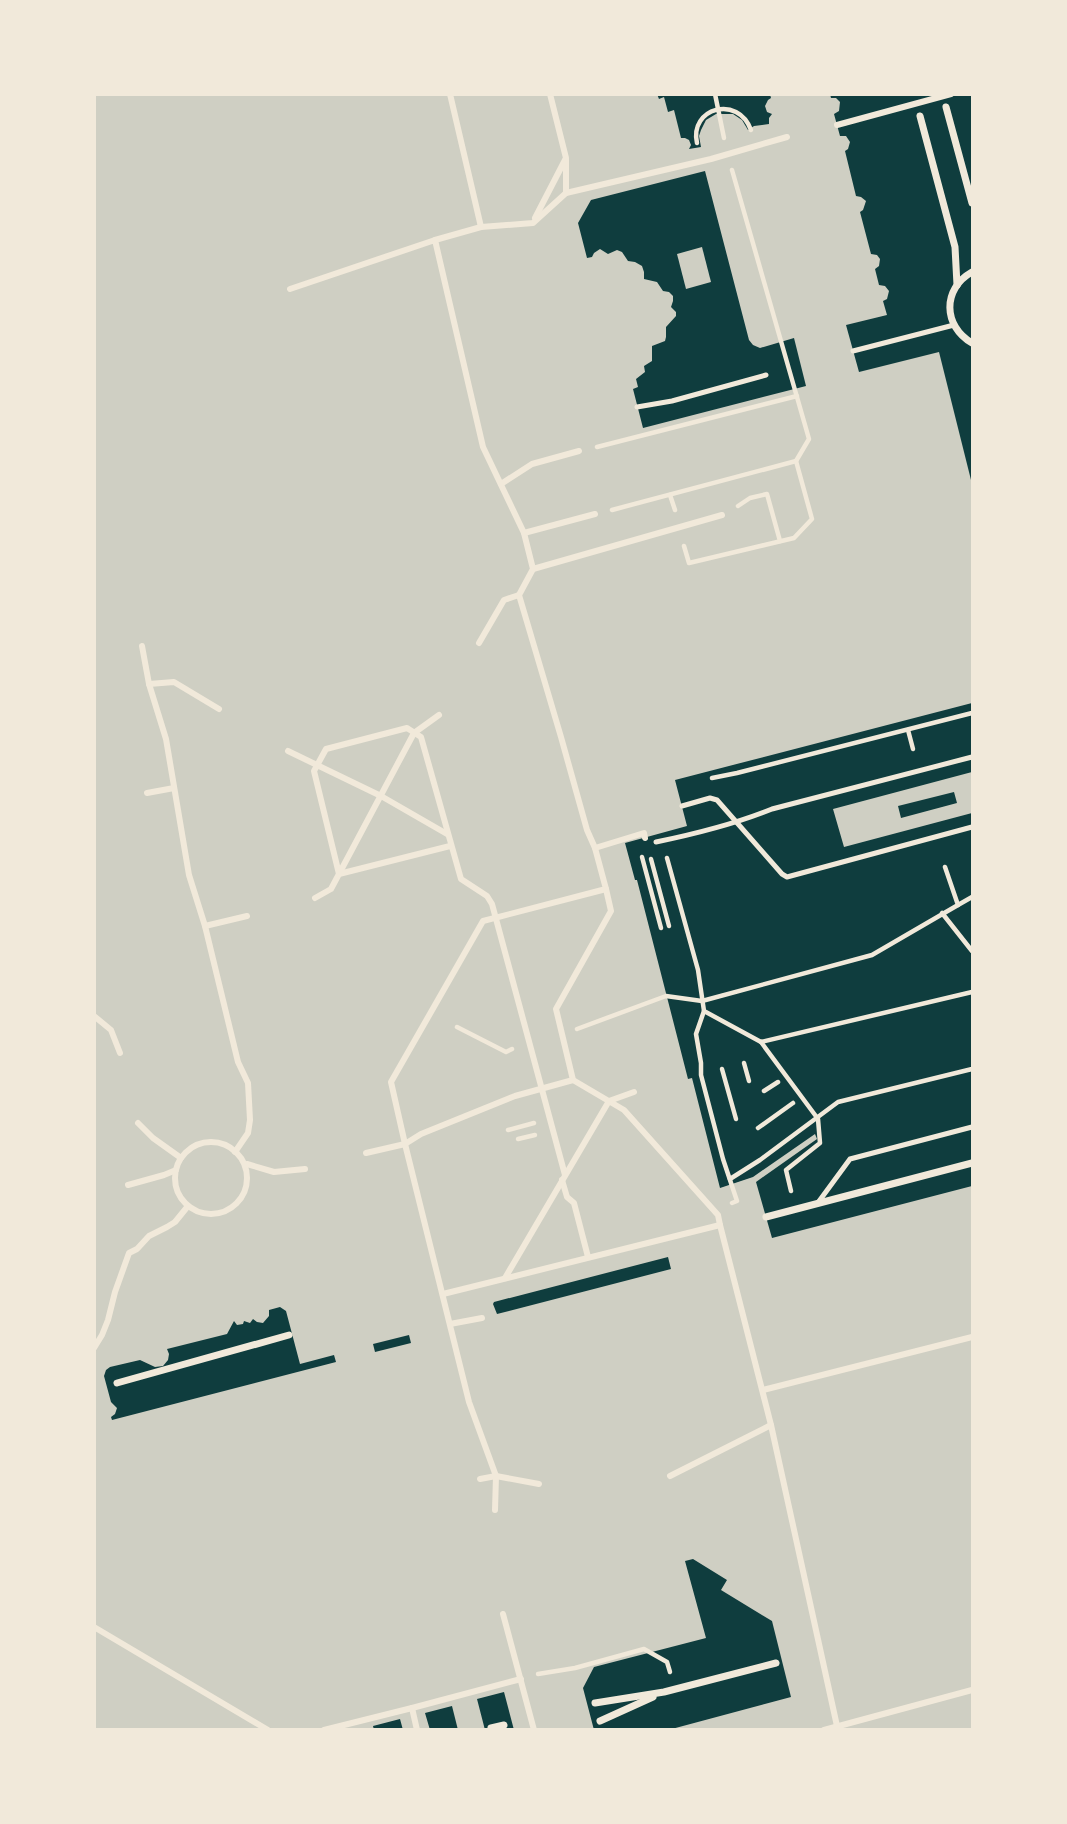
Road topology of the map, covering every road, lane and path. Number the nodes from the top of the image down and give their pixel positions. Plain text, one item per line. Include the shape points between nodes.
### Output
1 (450, 94) edge
2 (550, 94) edge
3 (715, 94) edge
4 (951, 94) edge
5 (946, 107) dead end
6 (718, 109) junction
7 (920, 116) dead end
8 (837, 125) dead end
9 (787, 137) dead end
10 (756, 146) junction
11 (728, 154) junction
12 (566, 158) junction
13 (702, 161) junction
14 (565, 193) junction
15 (972, 204) edge
16 (533, 223) junction
17 (481, 227) junction
18 (435, 240) junction
19 (972, 272) edge
20 (957, 285) junction
21 (290, 289) dead end
22 (954, 325) junction
23 (972, 343) edge
24 (853, 351) dead end
25 (766, 375) dead end
26 (797, 396) junction
27 (637, 407) dead end
28 (579, 452) joint
29 (796, 461) junction
30 (501, 484) junction
31 (670, 495) junction
32 (675, 512) dead end
33 (595, 514) joint
34 (722, 516) joint
35 (524, 533) junction
36 (780, 541) junction
37 (685, 549) dead end
38 (533, 569) junction
39 (519, 595) junction
40 (479, 643) dead end
41 (142, 646) dead end
42 (149, 684) junction
43 (219, 709) dead end
44 (972, 713) edge
45 (439, 715) dead end
46 (908, 730) junction
47 (414, 733) junction
48 (913, 749) dead end
49 (288, 751) dead end
50 (972, 757) edge
51 (317, 766) junction
52 (705, 780) dead end
53 (174, 788) junction
54 (147, 793) dead end
55 (381, 796) junction
56 (682, 806) dead end
57 (737, 821) junction
58 (972, 827) edge
59 (447, 834) junction
60 (637, 837) junction
61 (645, 838) joint
62 (659, 841) joint
63 (450, 846) junction
64 (594, 848) junction
65 (945, 867) dead end
66 (339, 874) junction
67 (606, 889) junction
68 (972, 897) edge
69 (315, 898) dead end
70 (958, 905) junction
71 (942, 914) junction
72 (247, 916) dead end
73 (495, 918) junction
74 (205, 926) junction
75 (669, 926) dead end
76 (661, 928) dead end
77 (972, 951) edge
78 (972, 992) edge
79 (667, 996) dead end
80 (702, 1001) junction
81 (704, 1011) junction
82 (94, 1016) edge
83 (761, 1042) junction
84 (120, 1053) dead end
85 (744, 1063) dead end
86 (722, 1069) dead end
87 (972, 1069) edge
88 (573, 1080) junction
89 (748, 1081) dead end
90 (778, 1082) dead end
91 (542, 1089) junction
92 (634, 1091) dead end
93 (764, 1091) dead end
94 (609, 1101) junction
95 (793, 1102) dead end
96 (736, 1119) dead end
97 (817, 1119) junction
98 (138, 1123) dead end
99 (972, 1127) edge
100 (758, 1128) dead end
101 (405, 1144) junction
102 (235, 1152) junction
103 (366, 1153) dead end
104 (181, 1158) junction
105 (972, 1163) edge
106 (245, 1165) junction
107 (305, 1169) dead end
108 (176, 1170) junction
109 (564, 1177) junction
110 (128, 1185) dead end
111 (817, 1204) junction
112 (188, 1206) junction
113 (794, 1210) junction
114 (766, 1217) dead end
115 (720, 1225) junction
116 (588, 1257) junction
117 (505, 1278) junction
118 (443, 1294) junction
119 (482, 1318) dead end
120 (450, 1324) junction
121 (289, 1335) dead end
122 (972, 1337) edge
123 (94, 1348) edge
124 (117, 1383) dead end
125 (763, 1390) junction
126 (771, 1424) junction
127 (496, 1476) junction
128 (670, 1476) dead end
129 (480, 1479) dead end
130 (539, 1484) dead end
131 (495, 1510) dead end
132 (503, 1614) dead end
133 (94, 1627) edge
134 (667, 1662) dead end
135 (776, 1663) dead end
136 (551, 1671) dead end
137 (521, 1679) junction
138 (972, 1690) edge
139 (664, 1692) junction
140 (595, 1703) dead end
141 (412, 1708) junction
142 (600, 1721) dead end
143 (504, 1725) dead end
144 (837, 1726) junction
145 (491, 1728) edge
146 (268, 1730) edge
147 (324, 1730) edge
148 (417, 1730) edge
149 (534, 1730) edge
150 (824, 1730) edge

1 - 17 street
2 - 12 street
3 - 6 path
4 - 8 street
5 - 15 street
6 - 10 path via 732,109 743,116
6 - 11 path
6 - 13 path via 697,126
7 - 20 street via 955,247
9 - 10 street
10 - 11 street
11 - 13 street
11 - 26 path
12 - 14 street
12 - 16 street
13 - 14 street
14 - 16 street
16 - 17 street
17 - 18 street
18 - 21 street
18 - 30 street via 483,447
19 - 20 street
20 - 22 street via 950,301
22 - 23 street
22 - 24 lane
25 - 27 lane
26 - 28 path
26 - 29 path via 809,439
28 - 30 street via 532,464
29 - 31 path
29 - 36 path via 812,519 794,538
30 - 35 street
31 - 32 path
31 - 33 path
33 - 35 street
34 - 36 path via 750,498 767,494
34 - 38 street
35 - 38 street
36 - 37 path via 689,563
38 - 39 street
39 - 40 street via 503,600
39 - 64 street
41 - 42 street
42 - 43 street via 174,682
42 - 53 street via 166,739
44 - 46 path
45 - 47 street
46 - 48 path
46 - 52 path
47 - 51 street via 407,728 326,750
47 - 55 street
47 - 59 street via 421,737
49 - 51 street
50 - 57 lane
51 - 55 street
51 - 66 street via 314,771
53 - 54 street
53 - 74 street via 189,875
55 - 59 street
55 - 66 street
56 - 57 lane via 714,799
57 - 58 lane via 787,877
57 - 62 lane
59 - 63 street
60 - 61 street via 644,833
60 - 64 street
60 - 76 path
61 - 75 path
62 - 80 path via 698,970
63 - 66 street
63 - 73 street via 460,879 487,896
64 - 67 street
65 - 70 path
66 - 69 street via 331,889
67 - 73 street
67 - 88 street via 611,911 556,1009
68 - 70 path
70 - 71 path
71 - 77 path
71 - 80 path via 872,955
72 - 74 street
73 - 91 street
73 - 101 street via 483,921 391,1082
74 - 102 street via 247,1083 248,1133
78 - 83 path
79 - 80 path
80 - 81 path
81 - 83 path
81 - 97 path via 696,1034 701,1075 730,1179
82 - 84 street via 111,1030
83 - 97 path
85 - 89 path
86 - 96 path
87 - 97 path via 838,1102
88 - 91 street
88 - 94 street
90 - 93 path
91 - 101 street
91 - 109 street
92 - 94 street
94 - 109 street
94 - 115 street via 642,1129 718,1215
95 - 100 path
97 - 113 path via 820,1143 786,1170
98 - 104 street
99 - 111 lane via 850,1159
101 - 103 street
101 - 118 street
102 - 104 street via 225,1144 209,1142 193,1146
102 - 106 street
104 - 108 street
105 - 111 street
106 - 107 street via 274,1172
106 - 112 street via 246,1186 232,1207 208,1214
108 - 110 street
108 - 112 street via 177,1190
109 - 116 street
109 - 117 street
111 - 113 street
112 - 123 street via 129,1253
113 - 114 street
115 - 116 street
115 - 125 street
116 - 117 street
117 - 118 street
118 - 120 street
119 - 120 street
120 - 127 street via 469,1402
121 - 124 street
122 - 125 street
125 - 126 street
126 - 128 street
126 - 144 street
127 - 129 street
127 - 130 street
127 - 131 street
132 - 137 street
133 - 146 street
134 - 136 path via 644,1649
135 - 139 street
137 - 141 street
137 - 149 street
138 - 144 street
139 - 140 street
139 - 142 street
141 - 147 street
141 - 148 street
143 - 145 street
144 - 150 street

